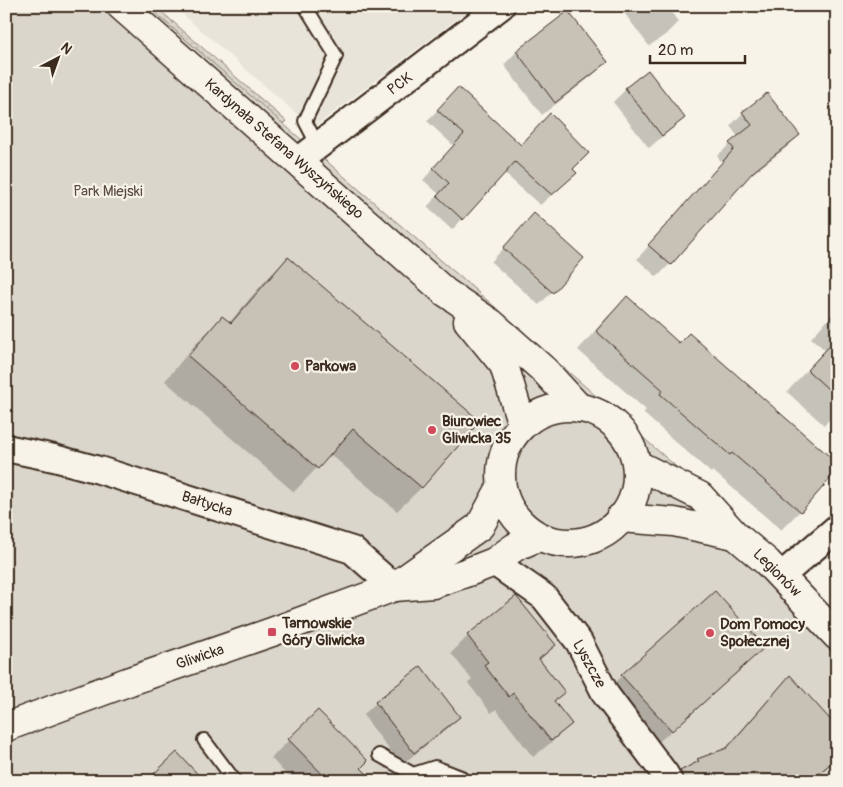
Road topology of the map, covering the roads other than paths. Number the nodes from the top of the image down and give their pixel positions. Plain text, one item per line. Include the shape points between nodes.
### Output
1 (121, 6) edge
2 (305, 6) edge
3 (501, 6) edge
4 (308, 154) junction
5 (445, 292) junction
6 (579, 408) junction
7 (522, 425) junction
8 (6, 448) edge
9 (638, 465) junction
10 (500, 489) junction
11 (620, 518) junction
12 (835, 533) edge
13 (735, 534) junction
14 (538, 537) junction
15 (494, 562) junction
16 (781, 576) junction
17 (394, 587) junction
18 (837, 636) edge
19 (6, 727) edge
20 (204, 740) dead end
21 (380, 755) dead end
22 (235, 781) edge
23 (463, 781) edge
24 (669, 781) edge

1 - 4 street, Kardynała Stefana Wyszyńskiego
2 - 4 lane via 336,56 304,121
3 - 4 street, PCK
4 - 5 street, Kardynała Stefana Wyszyńskiego
5 - 6 street, Kardynała Stefana Wyszyńskiego via 491,323 545,371
5 - 7 street, Kardynała Stefana Wyszyńskiego via 504,365
6 - 7 street via 548,409
6 - 9 street via 609,420 628,442
7 - 10 street via 506,448
8 - 17 street, Bałtycka via 99,470 352,550
9 - 11 street via 637,487
9 - 13 street, Legionów via 700,496
10 - 14 street via 516,517
10 - 17 street, Gliwicka via 480,526
11 - 13 street via 674,522
11 - 14 street via 602,534 582,542 560,543
12 - 16 street
13 - 16 street, Legionów
14 - 15 street, Gliwicka via 515,547
15 - 17 street, Gliwicka via 433,584
15 - 24 street, Lyszcze via 544,597 579,642 606,695
16 - 18 street, Legionów
17 - 19 street, Gliwicka
20 - 22 lane
21 - 23 lane via 413,774 435,766

